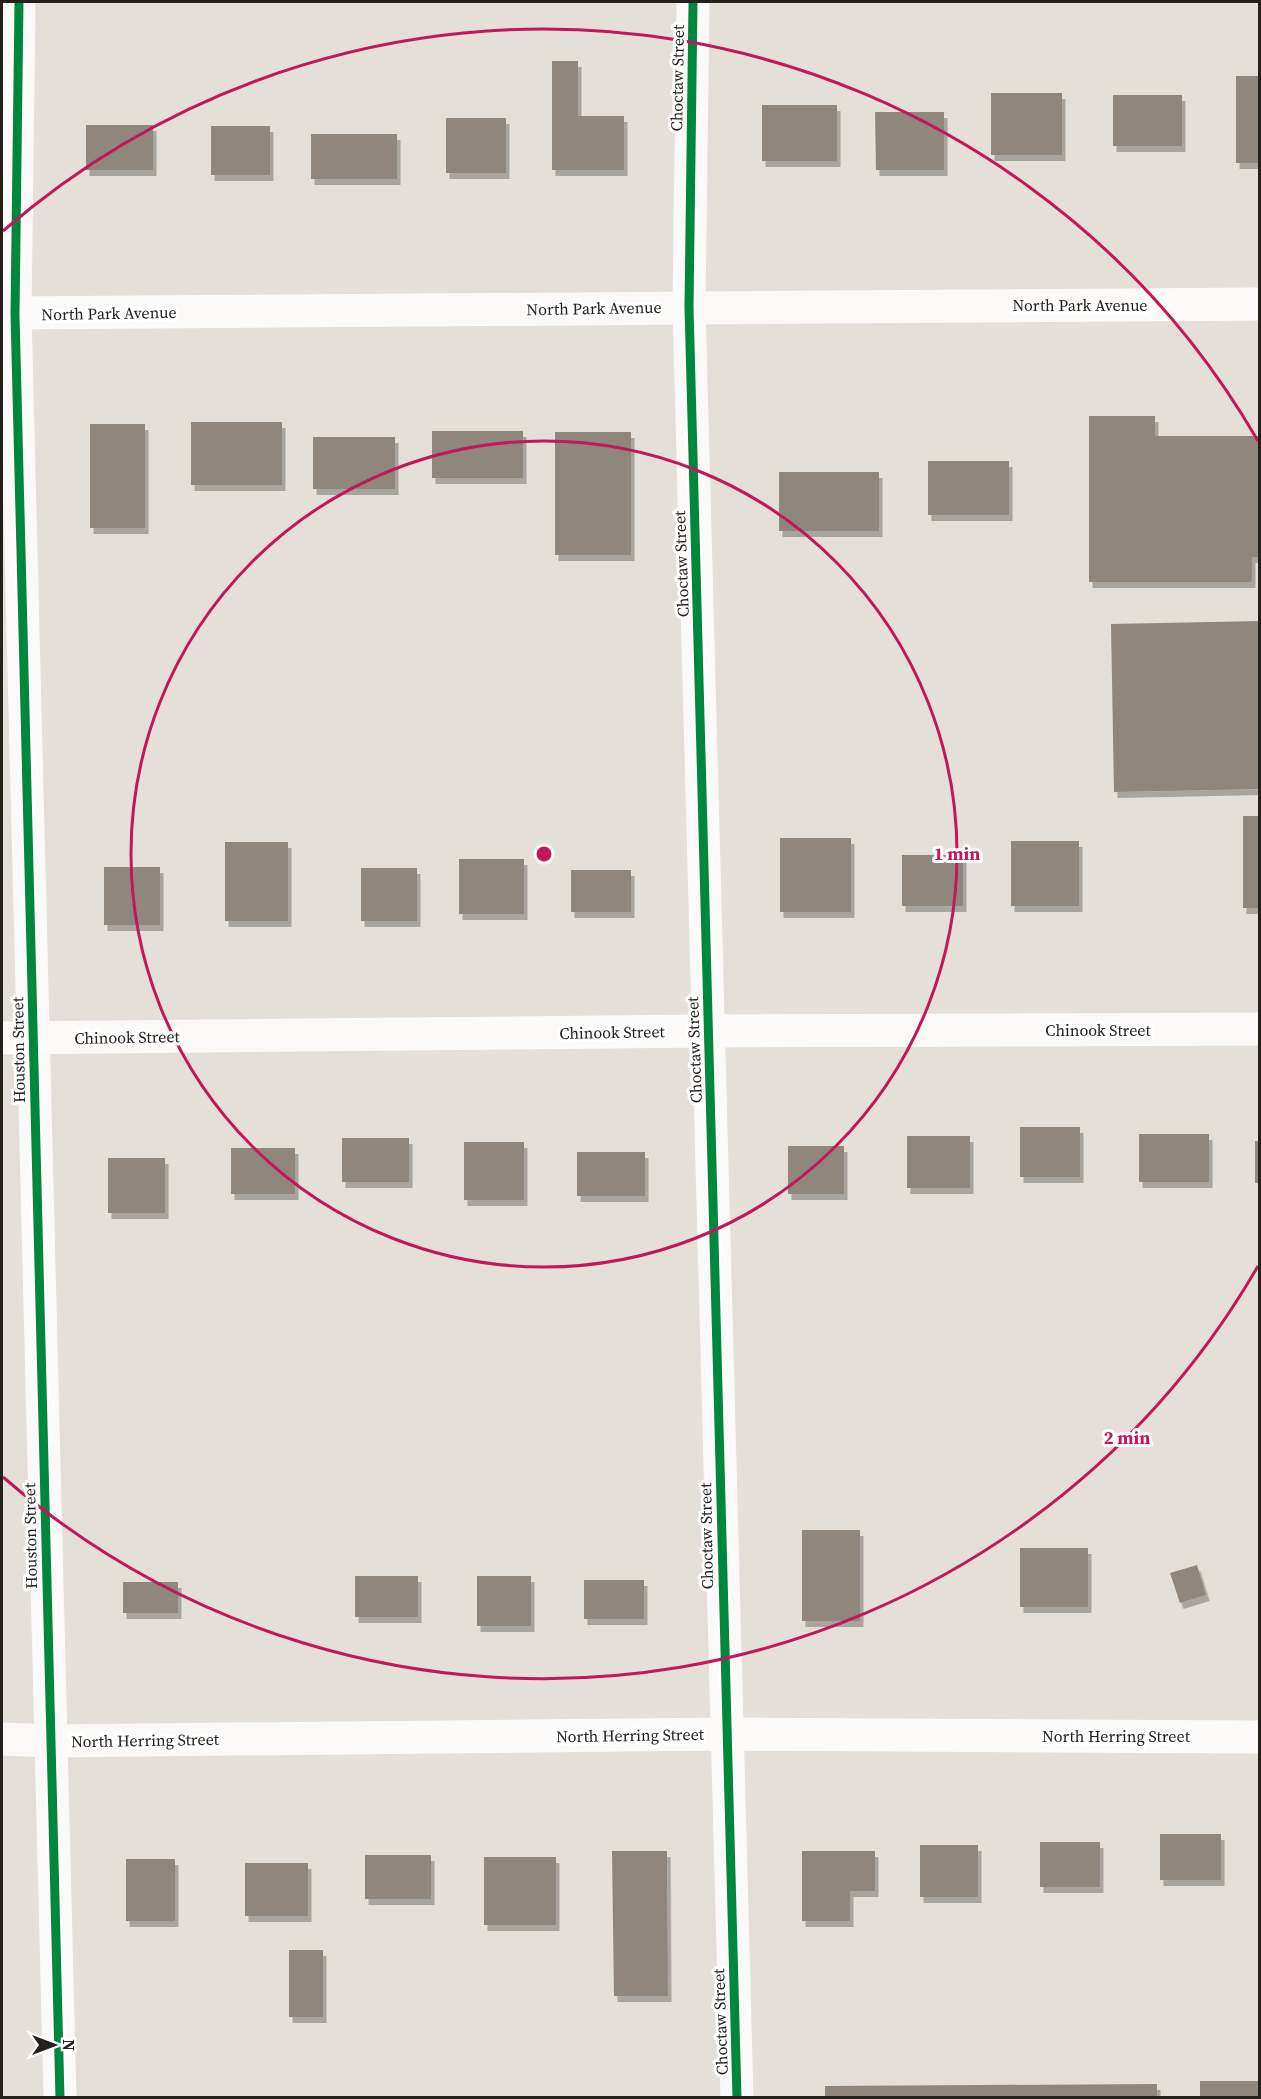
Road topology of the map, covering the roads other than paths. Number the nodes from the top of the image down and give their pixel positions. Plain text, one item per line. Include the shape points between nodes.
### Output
1 (19, 2) edge
2 (693, 2) edge
3 (1260, 304) edge
4 (689, 307) junction
5 (8, 313) edge
6 (1260, 1029) edge
7 (708, 1031) junction
8 (17, 1038) edge
9 (726, 1734) junction
10 (1260, 1737) edge
11 (2, 1739) edge
12 (50, 1741) junction
13 (60, 2097) edge
14 (737, 2097) edge

1 - 5 street, Houston Street
2 - 4 street, Choctaw Street
3 - 4 street, North Park Avenue
4 - 5 street, North Park Avenue
4 - 7 street, Choctaw Street
5 - 8 street, Houston Street
6 - 7 street, Chinook Street
7 - 8 street, Chinook Street
7 - 9 street, Choctaw Street
8 - 12 street, Houston Street
9 - 10 street, North Herring Street
9 - 12 street, North Herring Street
9 - 14 street, Choctaw Street
11 - 12 street, North Herring Street
12 - 13 street, Houston Street

